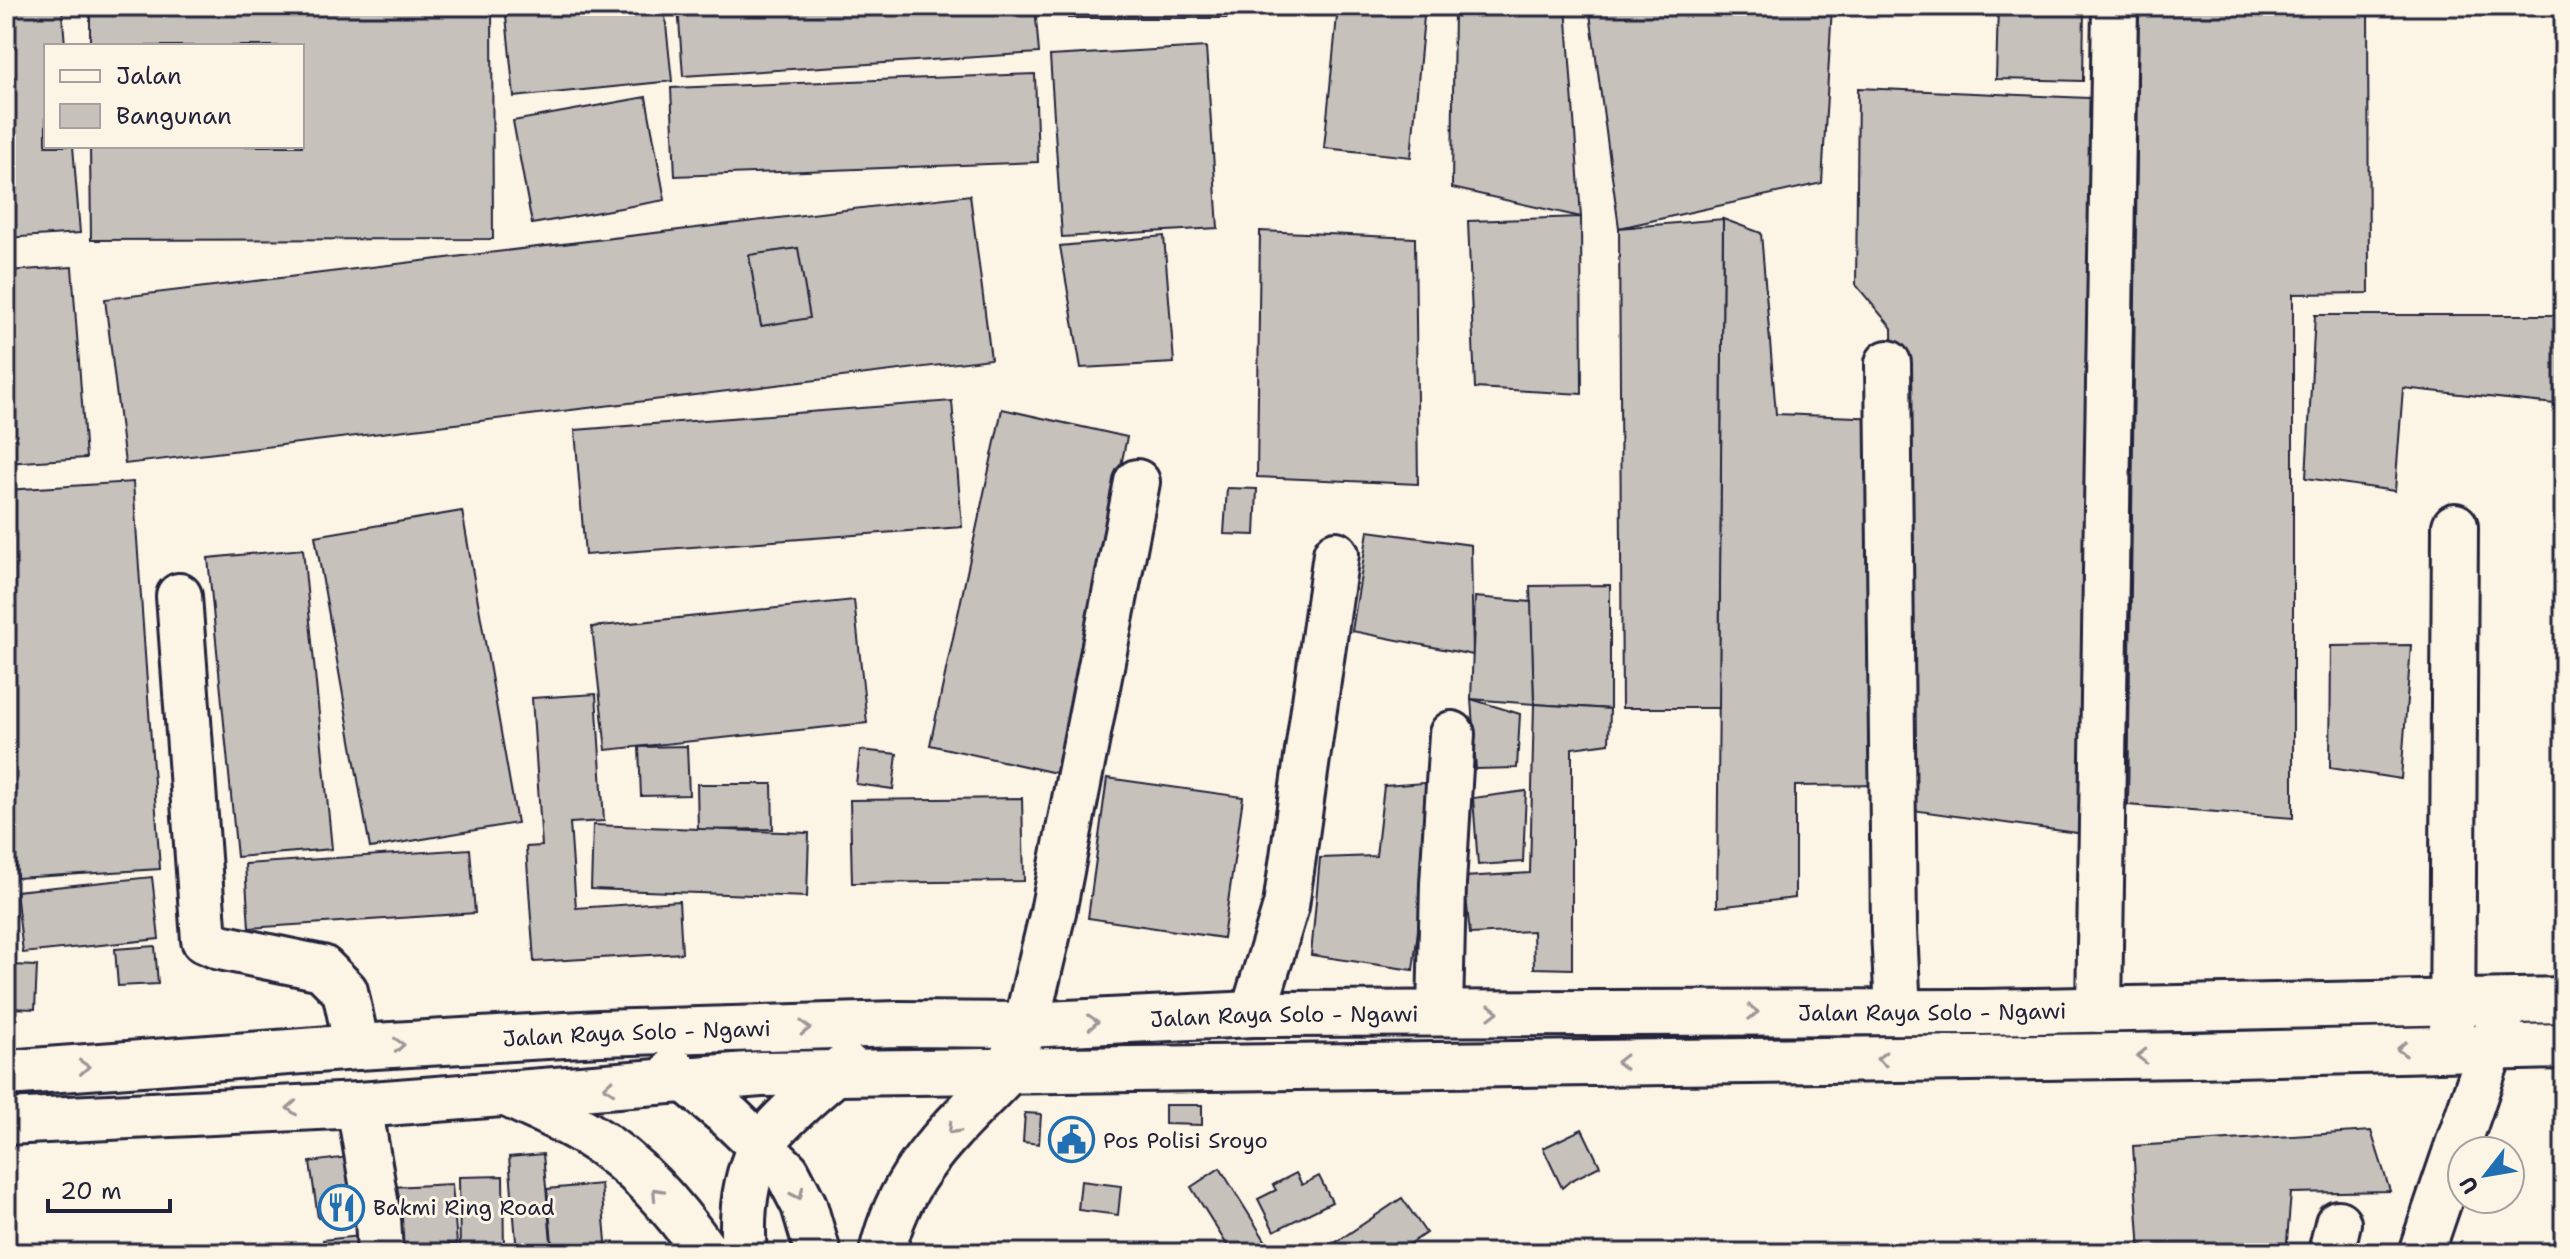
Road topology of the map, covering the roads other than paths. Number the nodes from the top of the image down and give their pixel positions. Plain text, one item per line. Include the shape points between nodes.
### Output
1 (2115, 6) edge
2 (1888, 363) dead end
3 (1137, 482) dead end
4 (2455, 526) dead end
5 (1336, 554) dead end
6 (179, 596) dead end
7 (1452, 734) dead end
8 (2564, 1000) edge
9 (2452, 1002) junction
10 (2506, 1003) junction
11 (2099, 1010) junction
12 (1440, 1012) junction
13 (1898, 1012) junction
14 (1253, 1014) junction
15 (898, 1024) junction
16 (1026, 1025) junction
17 (615, 1032) junction
18 (2564, 1046) edge
19 (357, 1047) junction
20 (2473, 1047) junction
21 (835, 1072) junction
22 (1007, 1072) junction
23 (6, 1073) edge
24 (687, 1080) junction
25 (509, 1095) junction
26 (359, 1105) junction
27 (6, 1122) edge
28 (761, 1146) junction
29 (380, 1253) edge
30 (706, 1253) edge
31 (744, 1253) edge
32 (818, 1253) edge
33 (882, 1253) edge
34 (2421, 1253) edge

1 - 11 main road
2 - 13 main road
3 - 16 main road
4 - 9 main road
5 - 14 main road via 1286,906
6 - 19 main road via 204,940 322,968 345,991
7 - 12 main road
8 - 10 main road, Jalan Raya Solo - Ngawi
9 - 10 main road, Jalan Raya Solo - Ngawi
9 - 11 main road, Jalan Raya Solo - Ngawi
9 - 20 main road
10 - 20 main road
11 - 13 main road, Jalan Raya Solo - Ngawi
12 -> 13 main road, Jalan Raya Solo - Ngawi
12 - 14 main road, Jalan Raya Solo - Ngawi
16 -> 14 main road, Jalan Raya Solo - Ngawi
15 - 16 main road, Jalan Raya Solo - Ngawi
17 -> 15 main road, Jalan Raya Solo - Ngawi
15 - 21 main road
16 - 22 main road
19 -> 17 main road, Jalan Raya Solo - Ngawi
17 - 24 main road
18 - 20 main road, Jalan Raya Solo - Ngawi
23 -> 19 main road, Jalan Raya Solo - Ngawi
20 -> 22 main road, Jalan Raya Solo - Ngawi
20 - 34 main road
21 - 22 main road, Jalan Raya Solo - Ngawi
21 - 24 main road, Jalan Raya Solo - Ngawi
21 - 28 main road
22 -> 33 main road via 912,1175
24 -> 25 main road, Jalan Raya Solo - Ngawi
24 - 28 main road
25 - 26 main road, Jalan Raya Solo - Ngawi
30 -> 25 main road via 639,1173 588,1135
26 -> 27 main road, Jalan Raya Solo - Ngawi
26 - 29 main road
28 - 31 main road via 746,1192
28 -> 32 main road via 787,1172 804,1205

